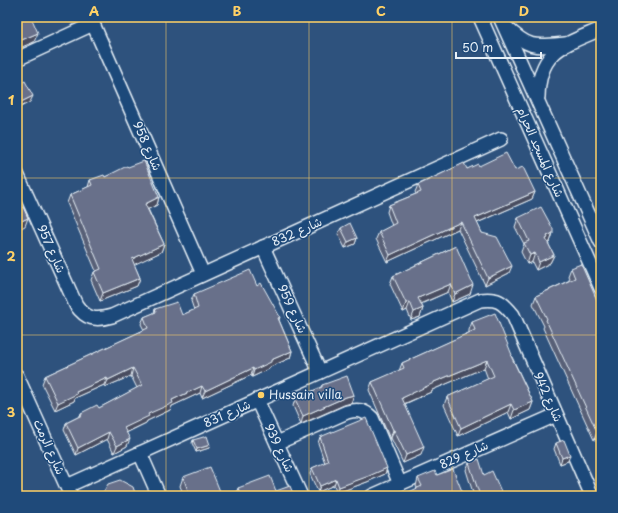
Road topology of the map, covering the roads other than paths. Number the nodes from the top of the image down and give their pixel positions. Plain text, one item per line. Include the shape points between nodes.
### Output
1 (480, 17) edge
2 (92, 20) edge
3 (501, 20) edge
4 (601, 29) edge
5 (565, 44) junction
6 (17, 59) edge
7 (537, 100) junction
8 (501, 138) dead end
9 (17, 174) edge
10 (601, 242) edge
11 (263, 247) junction
12 (203, 274) junction
13 (601, 288) edge
14 (499, 301) joint
15 (91, 318) joint
16 (320, 372) junction
17 (17, 376) edge
18 (257, 400) junction
19 (556, 415) junction
20 (277, 443) junction
21 (140, 453) junction
22 (400, 484) junction
23 (69, 491) edge
24 (159, 496) edge
25 (301, 496) edge
26 (372, 496) edge
27 (592, 496) edge

1 - 13 street, شارع المسجد الحرام
2 - 6 street
2 - 12 street, شارع 958
3 - 5 street via 527,44
3 - 7 street, شارع المسجد الحرام
4 - 5 street
5 - 7 street via 547,59 541,70
7 - 10 street, شارع المسجد الحرام
8 - 11 street, شارع 832
9 - 15 street, شارع 957 via 76,305 82,313
11 - 12 street, شارع 832
11 - 16 street, شارع 959
12 - 15 street, شارع 832 via 112,316
14 - 16 street, شارع 831 via 480,300
14 - 19 street, شارع 942 via 513,315
16 - 18 street, شارع 831
17 - 23 street, شارع الرمث
18 - 20 street, شارع 939
18 - 21 street, شارع 831
19 - 22 street, شارع 829
19 - 27 street, شارع 942
20 - 22 street via 347,412 362,410 372,418
20 - 25 street, شارع 939
21 - 23 street, شارع 831
21 - 24 street
22 - 26 street, شارع 829

